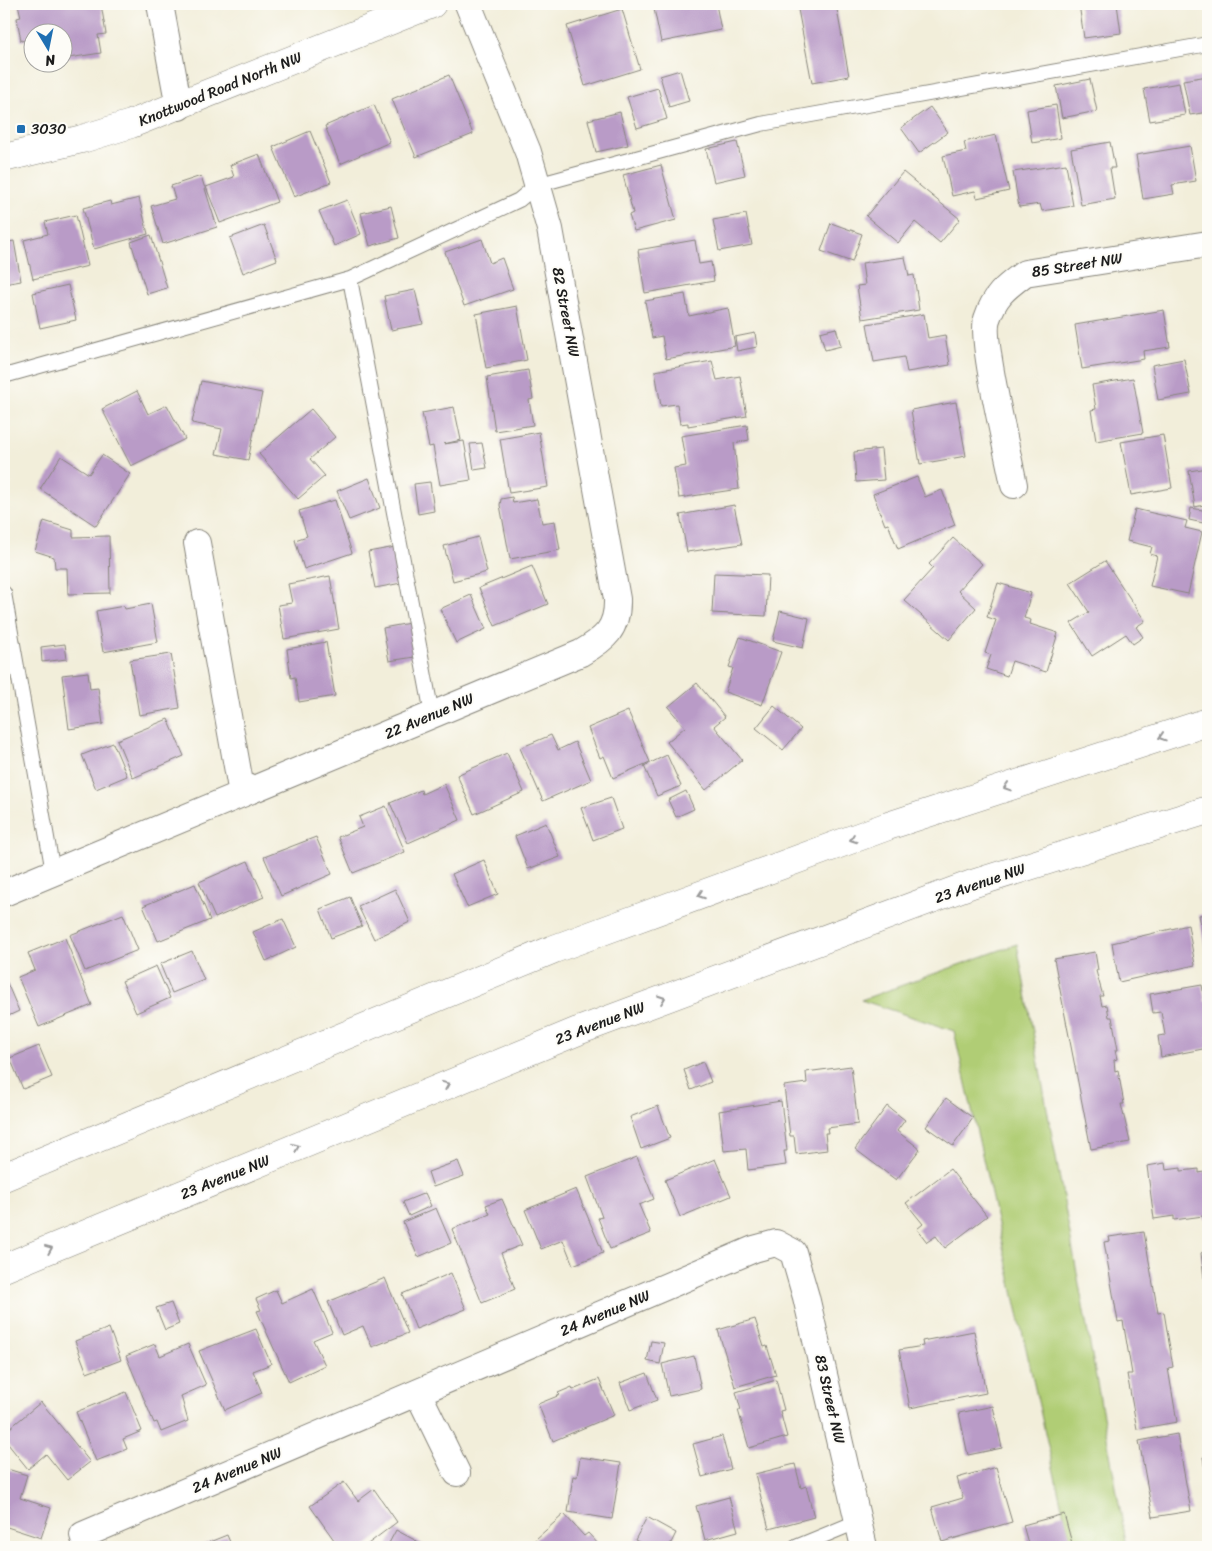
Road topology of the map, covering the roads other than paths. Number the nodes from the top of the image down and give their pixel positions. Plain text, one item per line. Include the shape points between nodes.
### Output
1 (160, 4) edge
2 (432, 4) edge
3 (468, 4) edge
4 (1208, 44) edge
5 (179, 107) junction
6 (4, 158) edge
7 (537, 185) junction
8 (1208, 244) edge
9 (350, 279) junction
10 (4, 376) edge
11 (1014, 485) dead end
12 (197, 543) dead end
13 (4, 593) edge
14 (611, 630) joint
15 (432, 714) junction
16 (1208, 722) edge
17 (242, 794) junction
18 (1208, 810) edge
19 (53, 872) junction
20 (4, 893) edge
21 (4, 1178) edge
22 (793, 1252) joint
23 (4, 1268) edge
24 (418, 1393) junction
25 (457, 1473) dead end
26 (859, 1521) junction
27 (85, 1541) edge
28 (796, 1547) edge
29 (864, 1547) edge

1 - 5 street
2 - 5 main road, Knottwood Road North NW
3 - 7 street, 82 Street NW via 517,121
4 - 7 lane via 761,124
5 - 6 main road, Knottwood Road North NW via 82,140
7 - 9 lane via 519,200
7 - 14 street, 82 Street NW via 561,285 616,590 618,613
8 - 11 street, 85 Street NW via 1025,273 1000,291 986,321
9 - 10 lane
9 - 15 lane
12 - 17 street
13 - 19 lane
14 - 15 street, 22 Avenue NW via 580,653
15 - 17 street, 22 Avenue NW
16 -> 21 main road via 888,826 564,946
17 - 19 street, 22 Avenue NW
23 -> 18 main road, 23 Avenue NW via 578,1031 962,888
19 - 20 street, 22 Avenue NW
22 - 24 street, 24 Avenue NW via 776,1243 754,1249
22 - 26 street, 83 Street NW
24 - 25 street
24 - 27 street, 24 Avenue NW
26 - 28 lane
26 - 29 street, 83 Street NW

